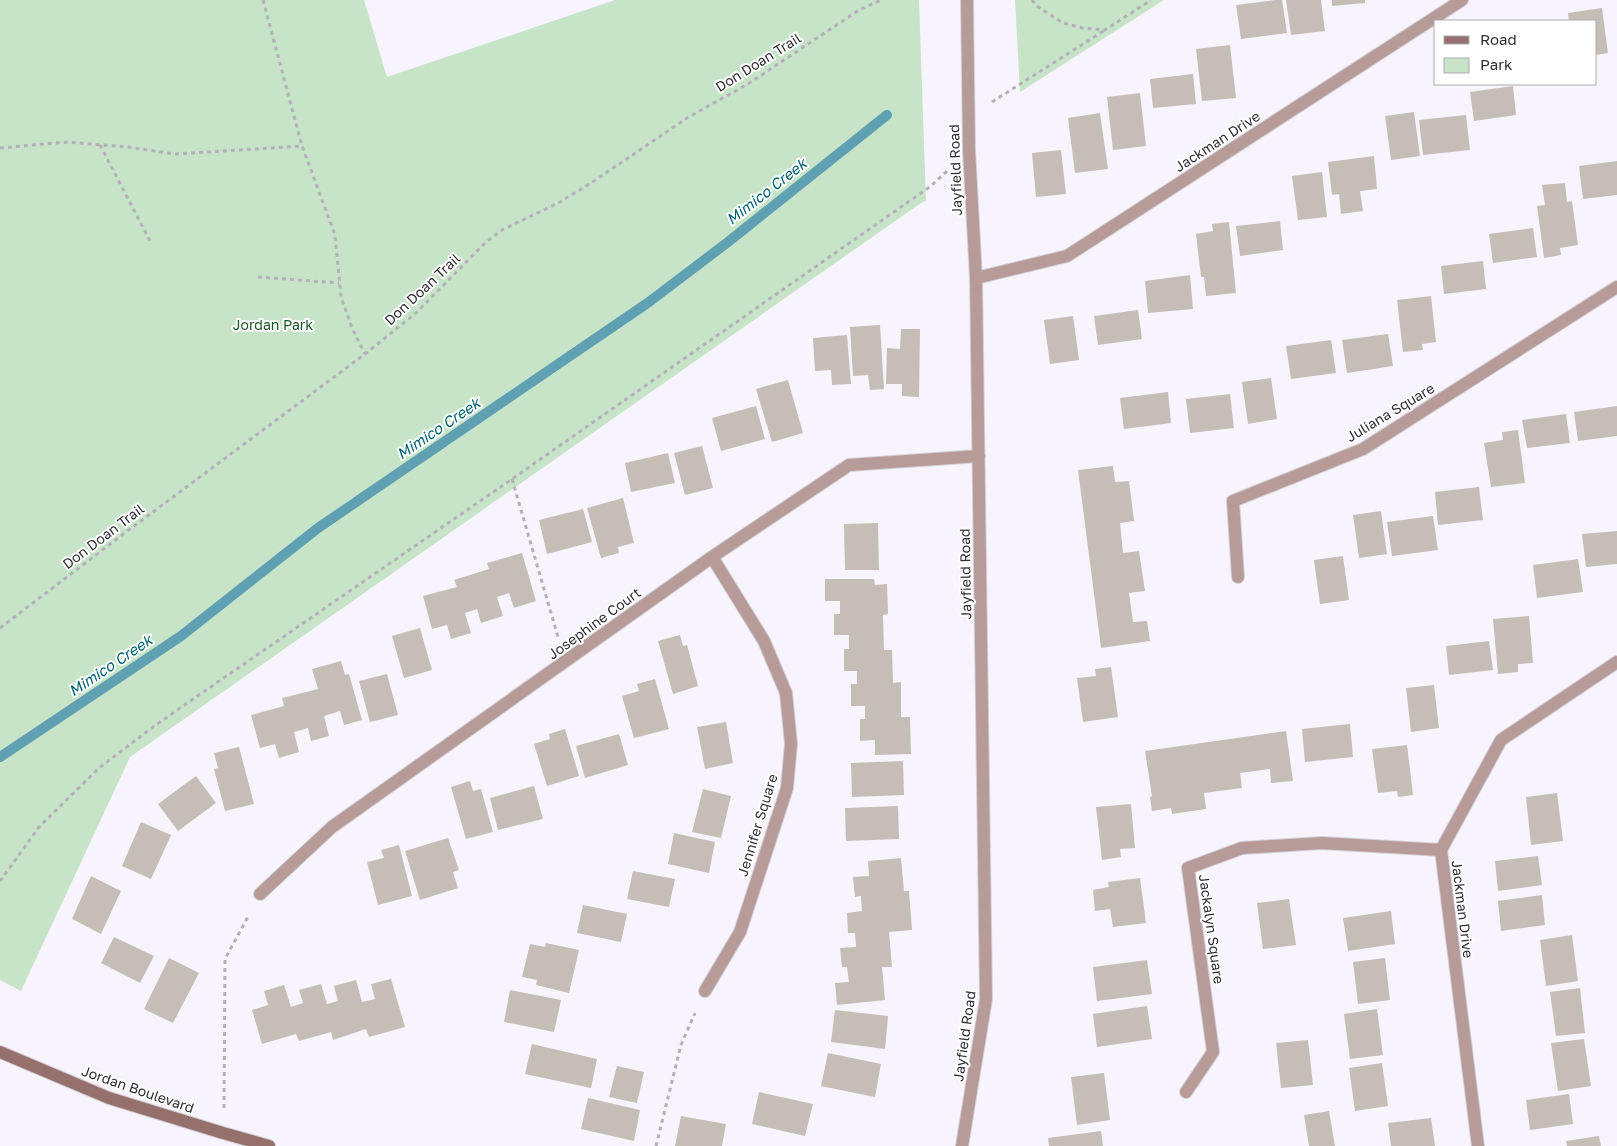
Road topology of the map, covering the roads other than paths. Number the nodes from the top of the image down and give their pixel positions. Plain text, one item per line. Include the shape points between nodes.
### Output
1 (966, 0) edge
2 (1462, 0) edge
3 (976, 278) junction
4 (1617, 287) edge
5 (979, 456) junction
6 (712, 556) junction
7 (1238, 577) dead end
8 (1617, 662) edge
9 (1441, 850) junction
10 (260, 894) road end
11 (705, 991) road end
12 (0, 1052) edge
13 (1186, 1092) dead end
14 (269, 1146) edge
15 (962, 1146) edge
16 (1478, 1146) edge

1 - 3 street, Jayfield Road via 968,150
2 - 3 street, Jackman Drive via 1067,256
3 - 5 street, Jayfield Road
4 - 7 street, Juliana Square via 1363,449 1233,501
5 - 6 street, Josephine Court via 849,465
5 - 15 street, Jayfield Road via 986,999
6 - 10 street, Josephine Court via 332,827
6 - 11 street, Jennifer Square via 764,641 786,693 791,744 787,788 740,932
8 - 9 street, Jackman Drive via 1501,740
9 - 13 street, Jackalyn Square via 1322,843 1242,848 1188,868 1213,1052
9 - 16 street, Jackman Drive
12 - 14 street, Jordan Boulevard via 109,1098

